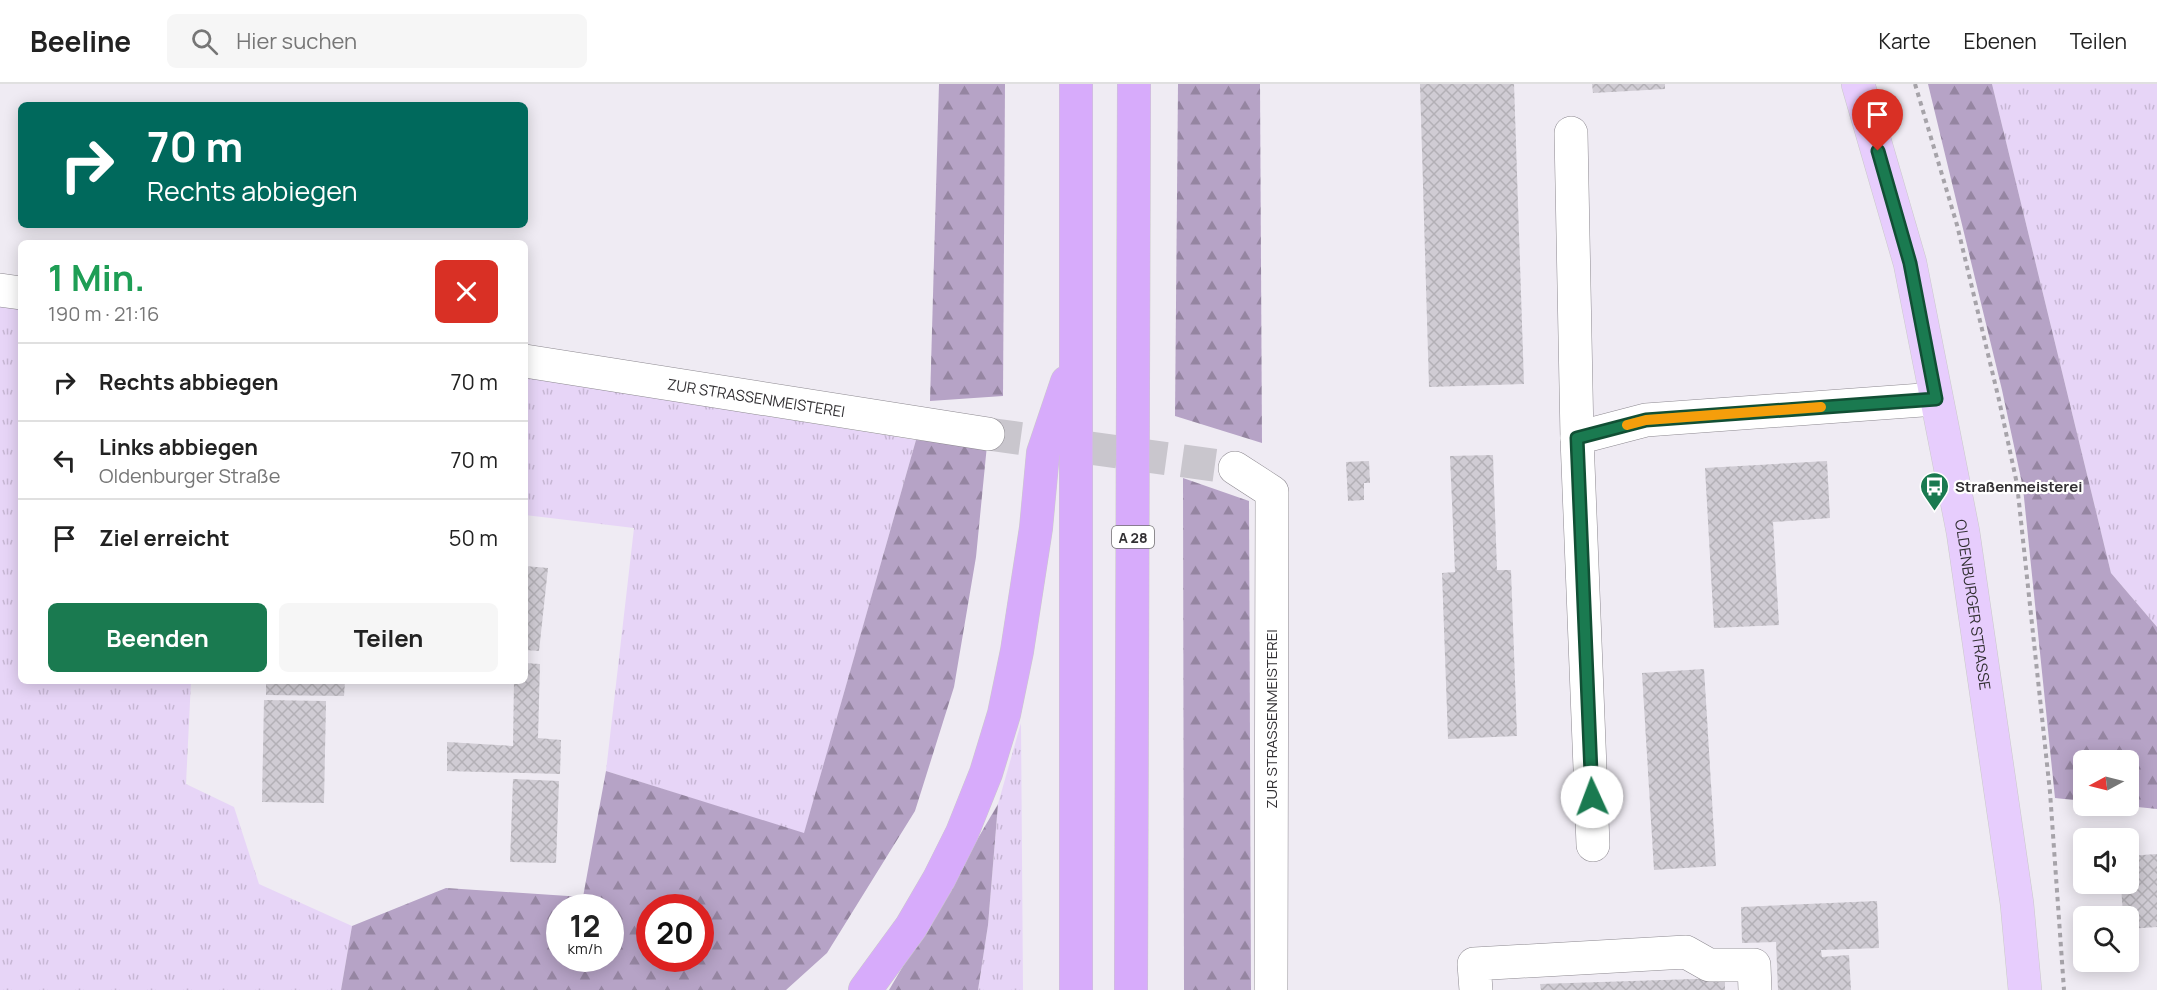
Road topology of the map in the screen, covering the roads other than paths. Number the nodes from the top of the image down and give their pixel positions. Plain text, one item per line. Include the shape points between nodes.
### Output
1 (1076, 84) edge
2 (1134, 84) edge
3 (1858, 84) edge
4 (1571, 133) dead end
5 (0, 291) edge
6 (18, 293) edge
7 (1075, 358) junction
8 (528, 361) edge
9 (1936, 399) junction
10 (988, 434) tunnel mouth
11 (1577, 438) junction
12 (1235, 468) tunnel mouth
13 (1593, 845) dead end
14 (865, 990) edge
15 (1076, 990) edge
16 (1131, 990) edge
17 (1271, 990) edge
18 (1476, 990) edge
19 (1755, 990) edge
20 (2025, 990) edge

1 - 7 highway
2 - 16 highway, A 28
3 - 9 main road, OLDENBURGER STRASSE via 1910,263
4 - 11 street
5 - 6 street
7 - 14 highway via 1043,453 1017,651 1004,714 986,772 934,889
7 - 15 highway
8 - 10 street, ZUR STRASSENMEISTEREI
9 - 11 street via 1646,420
9 - 20 main road, OLDENBURGER STRASSE via 1963,532 2018,904
11 - 13 street
12 - 17 street, ZUR STRASSENMEISTEREI via 1272,492
18 - 19 street via 1474,964 1686,952 1709,964 1754,965

